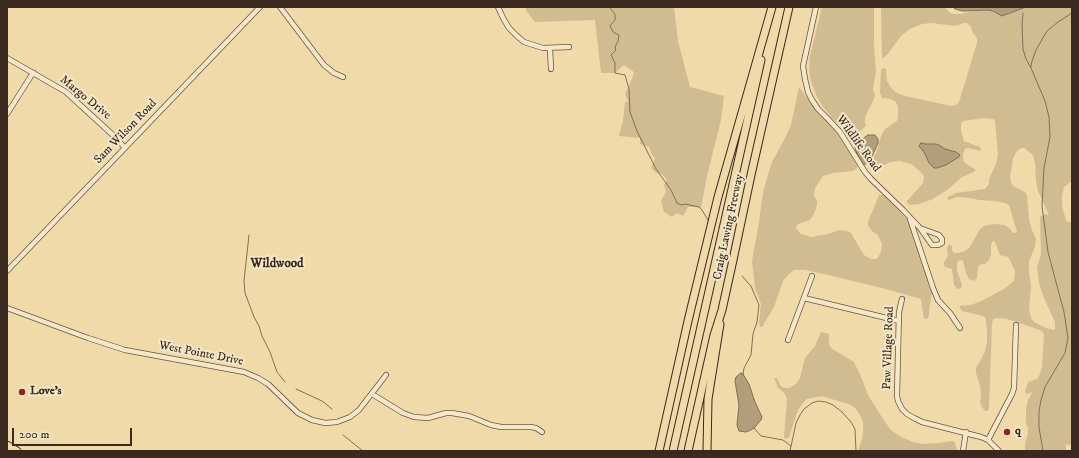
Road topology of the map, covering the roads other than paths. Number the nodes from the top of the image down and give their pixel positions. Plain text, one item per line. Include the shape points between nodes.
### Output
1 (260, 7) edge
2 (280, 7) edge
3 (498, 7) edge
4 (772, 7) edge
5 (789, 7) edge
6 (816, 7) edge
7 (569, 47) dead end
8 (550, 49) junction
9 (7, 58) edge
10 (551, 69) dead end
11 (34, 73) junction
12 (343, 77) dead end
13 (7, 114) edge
14 (125, 148) junction
15 (907, 214) junction
16 (920, 228) junction
17 (7, 271) edge
18 (812, 276) dead end
19 (804, 298) junction
20 (902, 299) dead end
21 (7, 308) edge
22 (722, 310) junction
23 (899, 321) junction
24 (1016, 325) dead end
25 (960, 328) dead end
26 (788, 340) dead end
27 (386, 375) dead end
28 (372, 394) junction
29 (668, 410) junction
30 (542, 432) dead end
31 (966, 432) junction
32 (988, 440) junction
33 (7, 445) edge
34 (963, 450) edge
35 (17, 451) edge
36 (654, 451) edge
37 (659, 451) edge
38 (673, 451) edge
39 (688, 451) edge
40 (707, 451) edge
41 (1000, 451) edge

1 - 14 street, Sam Wilson Road
2 - 12 street via 324,66
3 - 8 street via 509,28 524,42
4 - 29 highway via 716,205
4 - 38 highway, Craig Lawing Freeway
5 - 22 highway, Craig Lawing Freeway
6 - 15 street, Wildlife Road via 804,66 808,92 818,109 840,132 865,172
7 - 8 street
8 - 10 street
9 - 11 street, Margo Drive
11 - 13 street
11 - 14 street, Margo Drive via 72,97
14 - 17 street, Sam Wilson Road
15 - 16 street, Wildlife Road
15 - 25 street via 938,300 950,312
16 - 16 street, Wildlife Road via 939,235 942,243 938,246 932,245
18 - 19 street
19 - 23 street
19 - 26 street
20 - 23 street, Paw Village Road
21 - 28 street, West Pointe Drive via 125,350 244,372 268,384 298,413 312,420 325,423 350,418
22 - 39 highway, Craig Lawing Freeway
22 - 40 highway via 708,399
23 - 31 street, Paw Village Road via 897,396 902,409 922,422
24 - 32 street via 1014,388
27 - 28 street, West Pointe Drive
28 - 30 street via 414,417 428,418 452,413 500,427 531,427
29 - 36 highway
29 - 37 highway
31 - 32 street, Paw Village Road
31 - 34 street
32 - 41 street, Paw Village Road
33 - 35 highway

